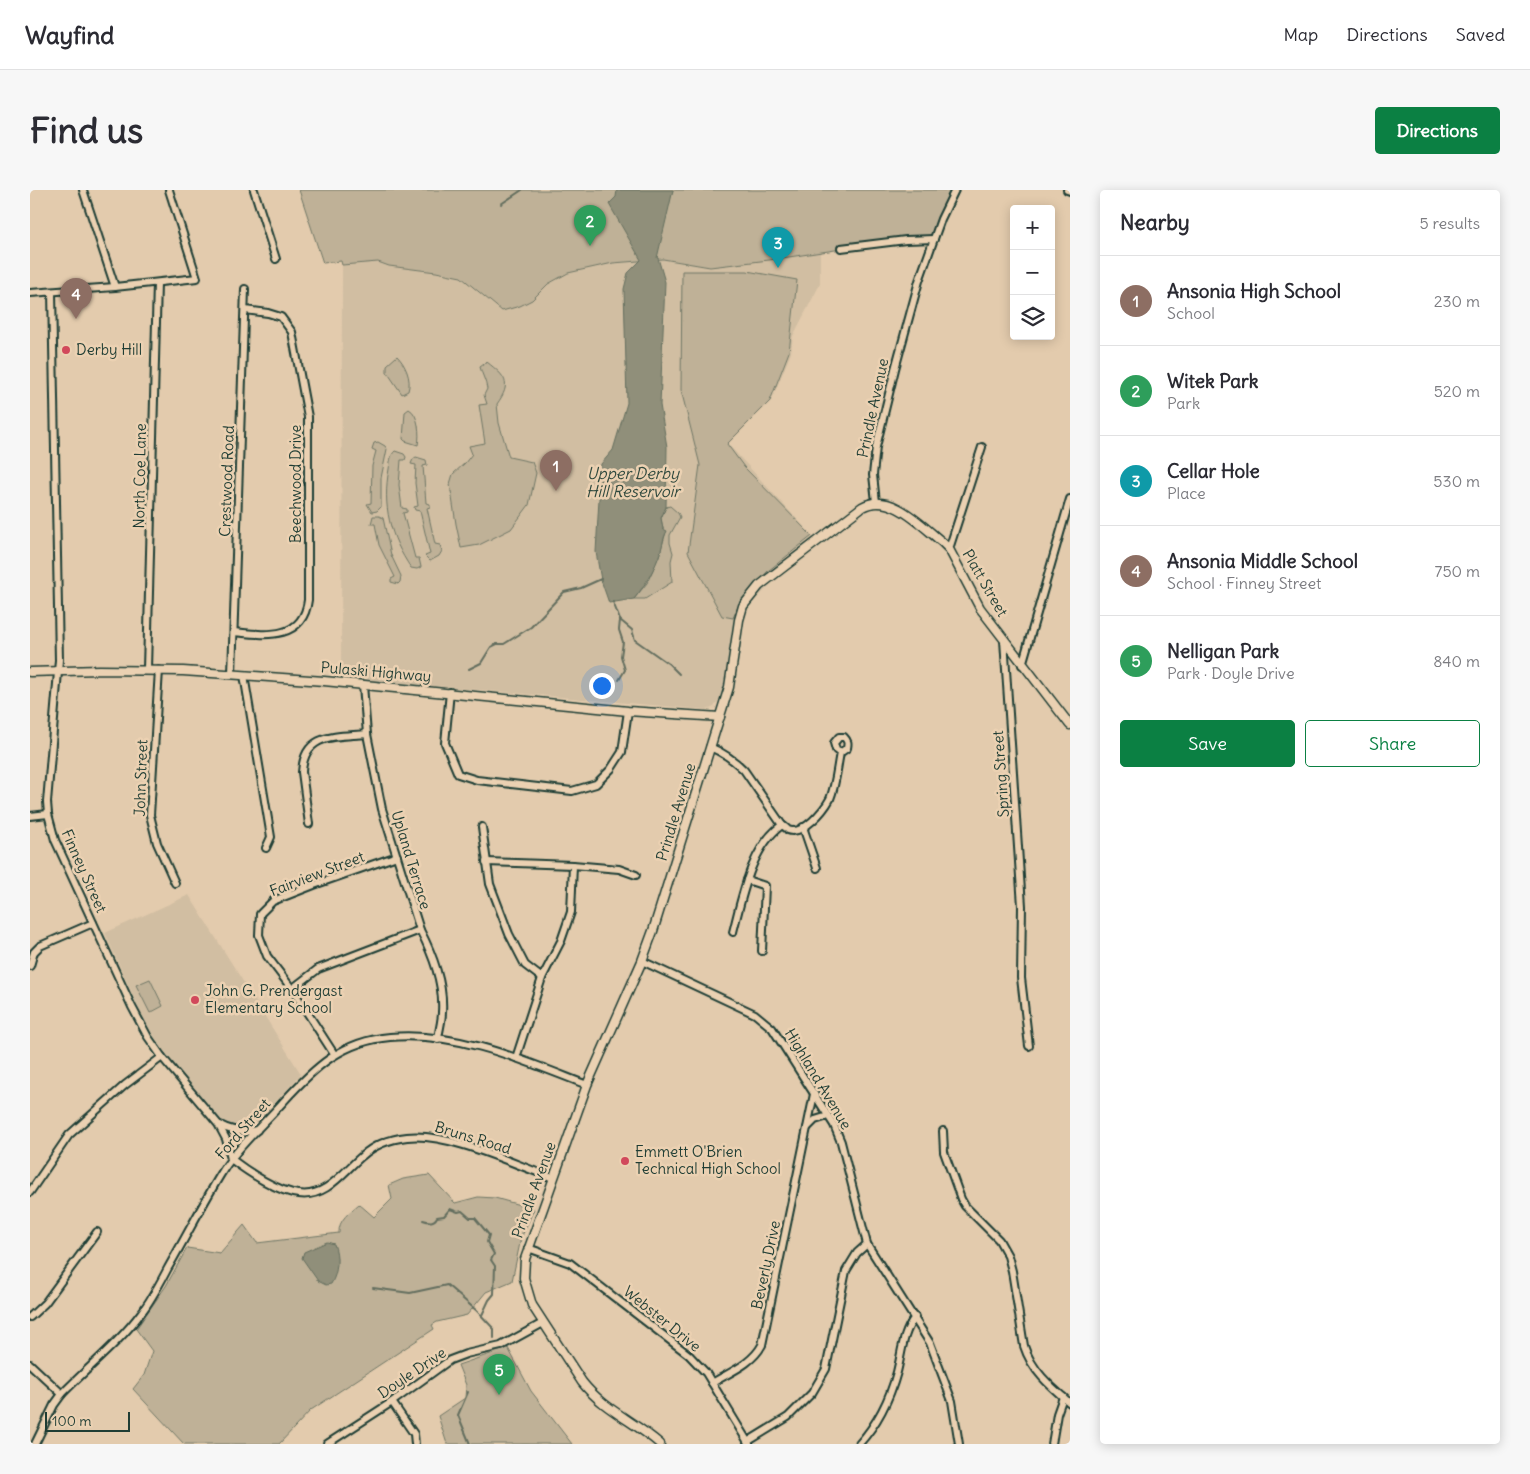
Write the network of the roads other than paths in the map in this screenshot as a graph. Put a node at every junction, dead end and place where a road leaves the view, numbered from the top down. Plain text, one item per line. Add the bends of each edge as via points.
1 (83, 190) edge
2 (169, 190) edge
3 (254, 190) edge
4 (955, 190) edge
5 (934, 239) junction
6 (841, 248) dead end
7 (276, 259) dead end
8 (157, 283) junction
9 (115, 287) junction
10 (245, 289) dead end
11 (52, 292) junction
12 (30, 293) edge
13 (245, 310) junction
14 (982, 447) dead end
15 (1070, 499) edge
16 (876, 502) junction
17 (949, 550) junction
18 (234, 632) junction
19 (1004, 640) junction
20 (1022, 665) junction
21 (147, 669) junction
22 (159, 670) junction
23 (59, 671) junction
24 (30, 672) edge
25 (232, 674) junction
26 (244, 675) junction
27 (363, 685) junction
28 (450, 692) junction
29 (628, 711) junction
30 (720, 717) junction
31 (1070, 725) edge
32 (367, 734) junction
33 (710, 748) junction
34 (840, 752) dead end
35 (48, 814) junction
36 (30, 816) edge
37 (309, 824) dead end
38 (782, 825) junction
39 (482, 827) dead end
40 (804, 827) junction
41 (266, 848) dead end
42 (397, 856) junction
43 (486, 862) junction
44 (572, 865) junction
45 (817, 868) dead end
46 (636, 875) dead end
47 (747, 880) junction
48 (175, 883) dead end
49 (92, 923) junction
50 (420, 930) junction
51 (733, 932) dead end
52 (762, 951) dead end
53 (642, 961) junction
54 (30, 966) edge
55 (542, 978) junction
56 (292, 989) junction
57 (438, 1039) junction
58 (1029, 1046) dead end
59 (334, 1054) junction
60 (162, 1057) junction
61 (516, 1058) junction
62 (587, 1084) junction
63 (814, 1094) junction
64 (828, 1116) junction
65 (218, 1124) junction
66 (807, 1128) junction
67 (257, 1130) junction
68 (943, 1131) dead end
69 (231, 1159) junction
70 (553, 1178) junction
71 (30, 1192) edge
72 (97, 1232) dead end
73 (867, 1244) junction
74 (528, 1248) junction
75 (30, 1317) edge
76 (915, 1318) junction
77 (543, 1323) junction
78 (30, 1364) edge
79 (712, 1383) junction
80 (62, 1394) junction
81 (1063, 1397) junction
82 (392, 1402) junction
83 (1070, 1403) edge
84 (748, 1443) edge
85 (957, 1443) edge
86 (35, 1444) edge
87 (327, 1444) edge
88 (415, 1444) edge
89 (660, 1444) edge
90 (859, 1444) edge
91 (1052, 1444) edge

1 - 9 street
2 - 8 street via 197,278
3 - 7 street
4 - 5 street, Prindle Avenue
5 - 6 street
5 - 16 street, Prindle Avenue via 919,281 876,447 873,475
8 - 9 street
8 - 21 street, North Coe Lane
9 - 11 street
10 - 13 street, Crestwood Road
11 - 12 street
11 - 23 street, Finney Street
13 - 18 street, Crestwood Road
13 - 18 street, Beechwood Drive via 281,317 292,332 308,417 308,600 303,619 285,632 272,635
14 - 17 street
15 - 20 street
16 - 17 main road, Platt Street via 898,508
16 - 30 main road, Prindle Avenue via 850,515 760,586 746,601 739,620
17 - 19 main road, Platt Street via 975,599
18 - 25 street, Crestwood Road
19 - 20 main road, Platt Street
19 - 58 street, Spring Street via 1022,906 1021,978
20 - 31 main road, Platt Street
21 - 22 main road, Pulaski Highway
21 - 23 main road, Pulaski Highway
22 - 25 main road, Pulaski Highway
22 - 48 street, John Street via 150,815 157,843
23 - 24 main road, Pulaski Highway
23 - 35 street, Finney Street
25 - 26 main road, Pulaski Highway
26 - 27 main road, Pulaski Highway
26 - 41 street via 271,837
27 - 28 main road, Pulaski Highway
27 - 32 street, Upland Terrace
28 - 29 main road, Pulaski Highway
28 - 29 street via 445,744 458,774 477,780 572,791 596,784 615,763 622,752
29 - 30 main road, Pulaski Highway
30 - 33 main road, Prindle Avenue
32 - 37 street via 327,737 309,748 302,772
32 - 42 street, Upland Terrace via 382,809
33 - 38 street via 730,757 744,770
33 - 53 main road, Prindle Avenue
34 - 40 street via 829,800
35 - 36 street
35 - 49 street, Finney Street via 55,840
38 - 40 street via 788,830
38 - 47 street via 758,853
39 - 43 street
40 - 45 street
42 - 50 street, Upland Terrace
42 - 56 street, Fairview Street via 273,901 260,914 259,936 267,956
43 - 44 street
43 - 55 street via 490,884 509,934 525,964
44 - 46 street via 619,869
44 - 55 street via 570,912 561,941
47 - 51 street
47 - 52 street via 766,886
49 - 54 street via 40,946 34,952
49 - 60 street, Finney Street via 132,1007
50 - 56 street via 318,969
50 - 57 street, Upland Terrace via 436,967 442,1011
53 - 62 main road, Prindle Avenue
53 - 63 street, Highland Avenue via 761,1018 772,1028
55 - 61 street
56 - 59 street, Fairview Street
57 - 59 street, Ford Street via 390,1037 361,1042
57 - 61 street, Ford Street via 480,1046
59 - 67 street, Ford Street via 302,1082
60 - 65 street, Finney Street
60 - 71 street via 69,1135
61 - 62 street, Ford Street
62 - 70 main road, Prindle Avenue
63 - 64 street, Highland Avenue
63 - 66 street, Beverly Drive
64 - 66 street via 815,1120
64 - 73 street, Highland Avenue via 841,1142
65 - 67 street via 234,1130
65 - 69 street, Finney Street
66 - 79 street, Beverly Drive via 762,1345 747,1362
67 - 69 street, Ford Street
68 - 81 street via 944,1152 961,1199 999,1240 1008,1256 1028,1357 1037,1373
69 - 70 street, Bruns Road via 268,1182 305,1195 328,1187 378,1145 422,1136 458,1144
69 - 80 street, Ford Street via 140,1314
70 - 74 main road, Prindle Avenue
72 - 75 street
73 - 76 street, Highland Avenue
73 - 84 street via 846,1271 822,1377 812,1393 788,1417
74 - 77 main road, Prindle Avenue via 524,1270 526,1288
74 - 79 street, Webster Drive via 560,1258 581,1271 689,1355
76 - 85 street, Highland Avenue via 930,1343 952,1401
76 - 90 street via 905,1334 888,1397
77 - 82 street, Doyle Drive via 502,1346 450,1360
77 - 89 main road, Prindle Avenue via 590,1393
78 - 80 street
79 - 84 street, Webster Drive
80 - 86 street, Ford Street
81 - 83 street
81 - 91 street
82 - 87 street, Doyle Drive
82 - 88 street via 414,1434

